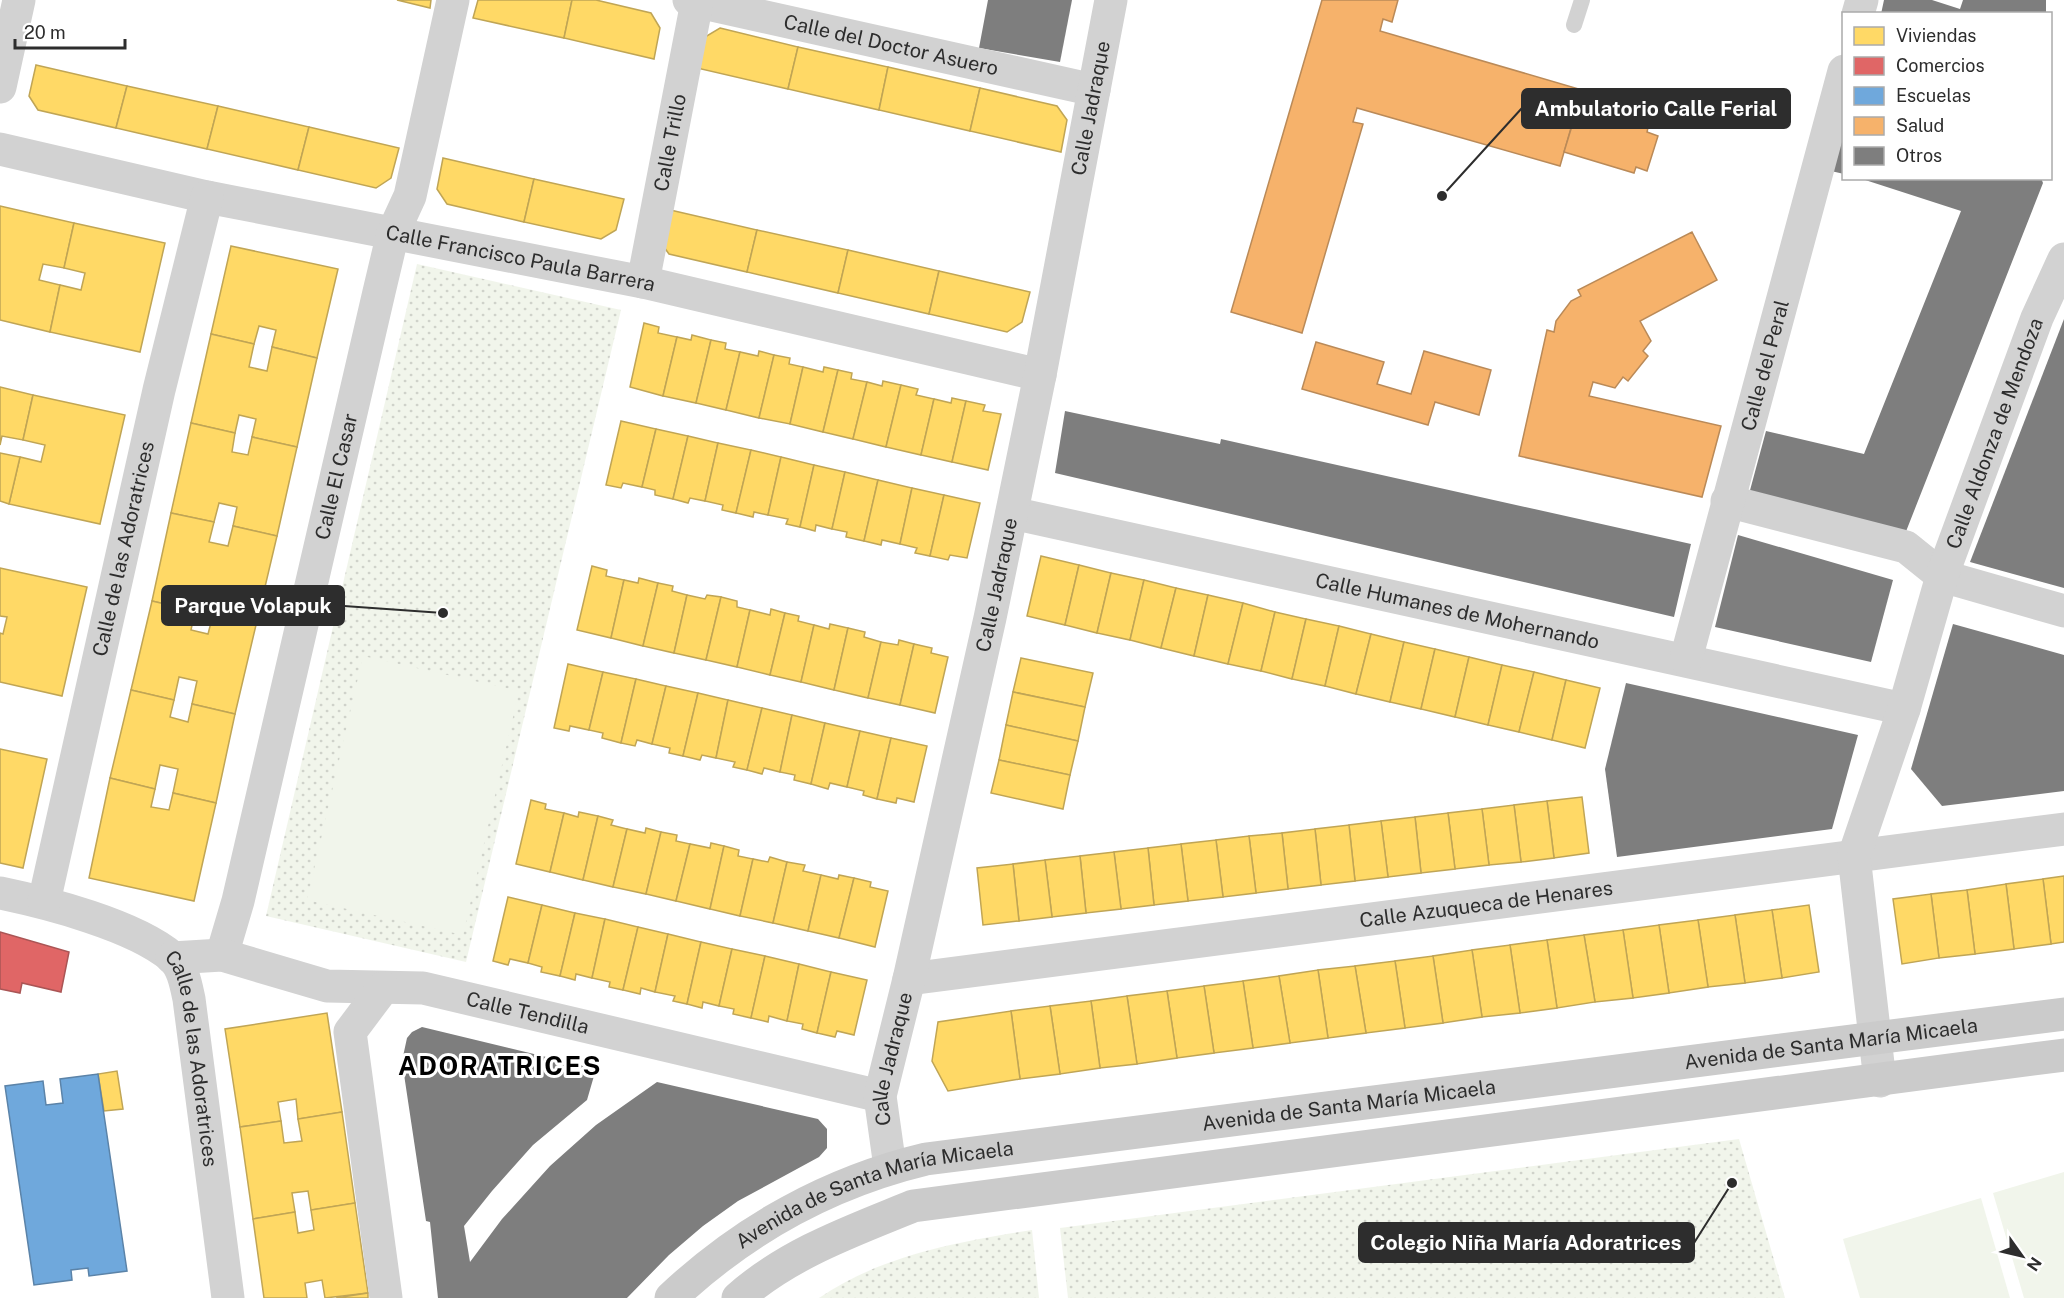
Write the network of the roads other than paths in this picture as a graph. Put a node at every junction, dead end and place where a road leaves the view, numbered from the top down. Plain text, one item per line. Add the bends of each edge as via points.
1 (19, 0) edge
2 (453, 0) edge
3 (1111, 0) edge
4 (1582, 0) edge
5 (693, 1) edge
6 (1574, 25) dead end
7 (1842, 78) edge
8 (0, 87) edge
9 (1094, 90) junction
10 (0, 149) edge
11 (207, 197) junction
12 (393, 233) junction
13 (2064, 262) edge
14 (643, 282) junction
15 (1040, 375) junction
16 (1728, 501) junction
17 (1012, 513) junction
18 (1942, 576) junction
19 (2064, 611) edge
20 (1686, 659) junction
21 (1904, 709) junction
22 (2064, 830) edge
23 (1854, 856) junction
24 (0, 893) edge
25 (44, 902) junction
26 (222, 955) junction
27 (172, 958) junction
28 (909, 979) junction
29 (383, 988) junction
30 (2064, 1014) edge
31 (1876, 1037) junction
32 (2064, 1055) edge
33 (1880, 1081) junction
34 (880, 1096) junction
35 (890, 1167) junction
36 (228, 1298) edge
37 (386, 1298) edge
38 (671, 1298) edge
39 (738, 1298) edge

1 - 8 street
2 - 12 street, Calle El Casar via 410,196
3 - 9 street, Calle Jadraque
4 - 6 lane
5 - 9 street, Calle del Doctor Asuero
5 - 14 street, Calle Trillo
7 - 16 street, Calle del Peral
9 - 15 street, Calle Jadraque
10 - 11 street, Calle Francisco Paula Barrera
11 - 12 street, Calle Francisco Paula Barrera
11 - 25 street, Calle de las Adoratrices via 159,390
12 - 14 street, Calle Francisco Paula Barrera
12 - 26 street, Calle El Casar via 238,902
13 - 18 street, Calle Aldonza de Mendoza via 2037,318
14 - 15 street, Calle Francisco Paula Barrera
15 - 17 street, Calle Jadraque
16 - 18 street via 1906,548
16 - 20 street, Calle del Peral
17 - 20 street, Calle Humanes de Mohernando
17 - 28 street, Calle Jadraque
18 - 19 street
18 - 21 street, Calle Aldonza de Mendoza
20 - 21 street, Calle Humanes de Mohernando
21 - 23 street, Calle Aldonza de Mendoza
22 - 23 street, Calle Azuqueca de Henares
23 - 28 street, Calle Azuqueca de Henares
23 - 31 street
24 - 25 street, Calle de las Adoratrices
25 - 27 street, Calle de las Adoratrices via 127,932
26 - 27 street, Calle Tendilla
26 - 29 street, Calle Tendilla via 327,986
27 - 36 street, Calle de las Adoratrices via 185,980 189,999
28 - 34 street, Calle Jadraque
29 - 34 street, Calle Tendilla via 423,988
29 - 37 street via 350,1032
30 - 31 street, Avenida de Santa María Micaela
31 - 33 street
31 - 35 street, Avenida de Santa María Micaela via 952,1153
32 - 33 street, Avenida de Santa María Micaela
33 - 39 street, Avenida de Santa María Micaela via 913,1206 826,1241 758,1280
34 - 35 street, Calle Jadraque
35 - 38 street, Avenida de Santa María Micaela via 806,1201 728,1249

